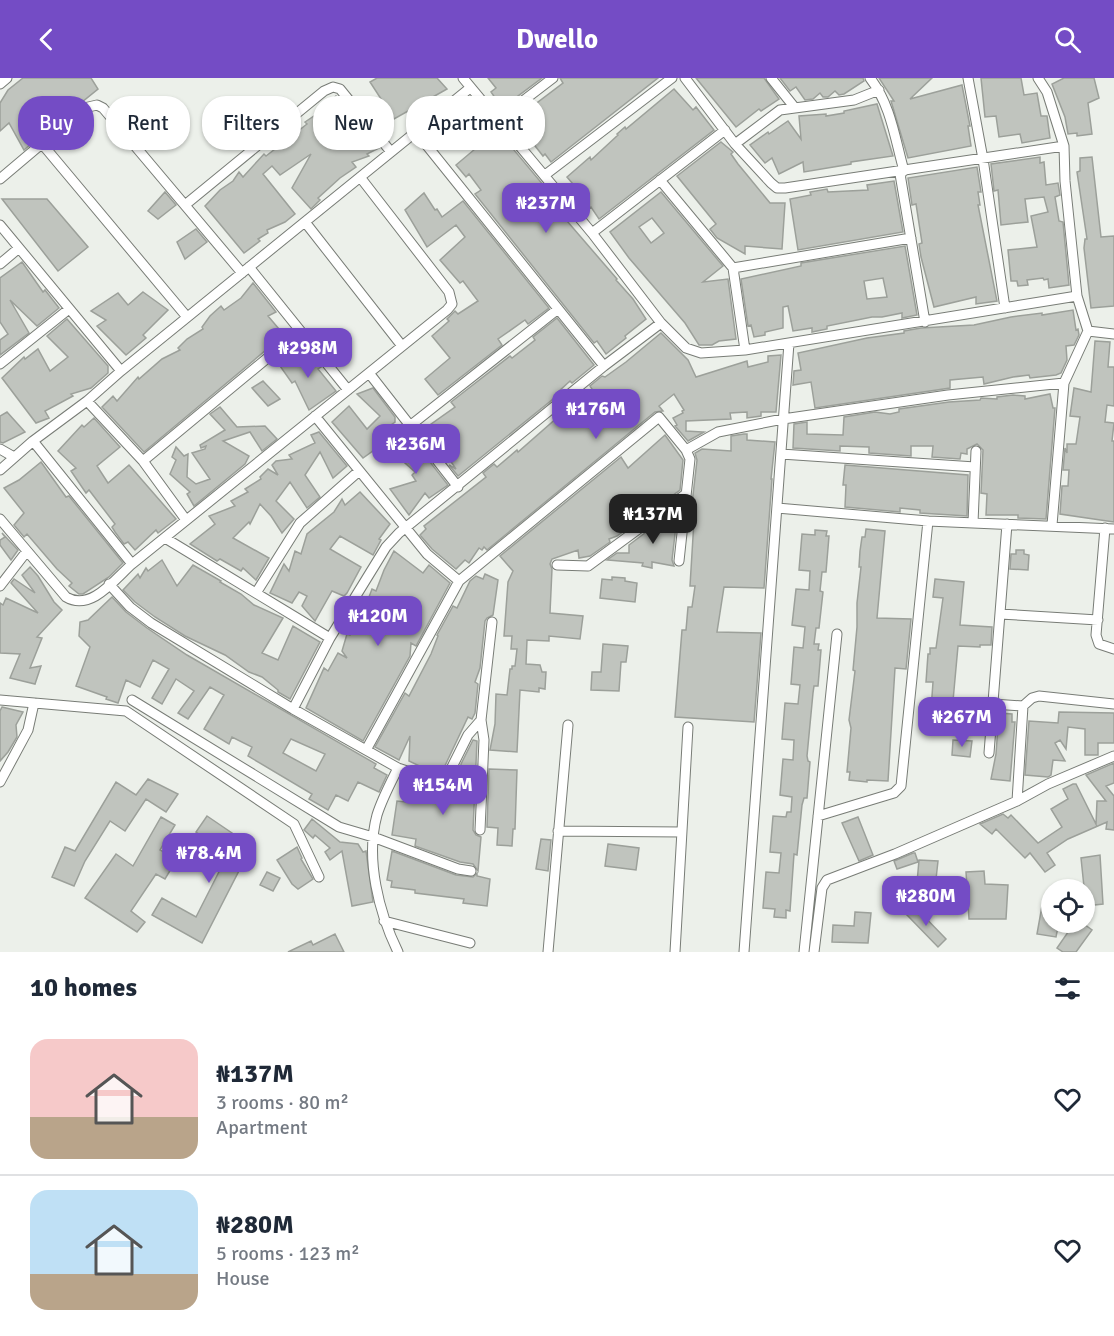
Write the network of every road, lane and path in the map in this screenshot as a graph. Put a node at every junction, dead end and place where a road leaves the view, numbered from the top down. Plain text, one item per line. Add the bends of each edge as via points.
1 (7, 78) edge
2 (463, 78) edge
3 (553, 78) edge
4 (672, 78) edge
5 (686, 78) edge
6 (771, 78) edge
7 (870, 78) edge
8 (968, 78) edge
9 (1040, 79) edge
10 (0, 84) edge
11 (470, 88) junction
12 (879, 90) junction
13 (460, 96) edge
14 (477, 96) edge
15 (529, 96) edge
16 (94, 105) edge
17 (795, 108) junction
18 (725, 130) junction
19 (406, 140) edge
20 (735, 144) junction
21 (1064, 146) junction
22 (37, 150) edge
23 (47, 150) edge
24 (430, 150) edge
25 (524, 150) edge
26 (391, 152) junction
27 (983, 159) junction
28 (904, 171) junction
29 (546, 175) junction
30 (360, 177) junction
31 (0, 179) edge
32 (660, 180) junction
33 (184, 205) junction
34 (305, 222) junction
35 (0, 225) edge
36 (592, 233) junction
37 (911, 238) junction
38 (19, 248) junction
39 (0, 264) edge
40 (733, 268) junction
41 (246, 270) junction
42 (1077, 296) junction
43 (1005, 308) junction
44 (69, 309) junction
45 (558, 309) junction
46 (187, 317) junction
47 (925, 321) junction
48 (661, 323) junction
49 (300, 331) junction
50 (1088, 331) junction
51 (1114, 334) edge
52 (789, 344) junction
53 (402, 346) junction
54 (745, 350) junction
55 (0, 364) edge
56 (604, 366) junction
57 (121, 371) junction
58 (369, 373) junction
59 (1064, 383) junction
60 (348, 390) junction
61 (87, 401) junction
62 (315, 416) junction
63 (783, 419) junction
64 (411, 425) junction
65 (33, 441) junction
66 (0, 449) edge
67 (686, 450) junction
68 (976, 451) dead end
69 (781, 454) junction
70 (14, 457) junction
71 (143, 461) junction
72 (975, 467) junction
73 (0, 470) edge
74 (359, 471) junction
75 (458, 486) junction
76 (686, 494) junction
77 (777, 508) junction
78 (0, 519) edge
79 (186, 520) junction
80 (928, 521) junction
81 (973, 523) junction
82 (1007, 524) junction
83 (1052, 525) junction
84 (1110, 528) edge
85 (405, 529) junction
86 (165, 538) junction
87 (27, 551) junction
88 (679, 561) dead end
89 (132, 564) junction
90 (557, 565) dead end
91 (459, 581) junction
92 (110, 584) junction
93 (0, 586) edge
94 (256, 593) junction
95 (1000, 614) junction
96 (1098, 620) junction
97 (492, 622) dead end
98 (837, 634) dead end
99 (330, 638) junction
100 (1114, 649) edge
101 (0, 700) edge
102 (132, 700) dead end
103 (34, 703) junction
104 (993, 704) junction
105 (1114, 704) edge
106 (1023, 706) junction
107 (292, 709) junction
108 (481, 720) junction
109 (568, 724) dead end
110 (688, 727) dead end
111 (366, 750) junction
112 (988, 753) dead end
113 (1114, 756) edge
114 (399, 768) junction
115 (0, 782) edge
116 (1017, 801) junction
117 (818, 816) junction
118 (480, 830) dead end
119 (558, 831) junction
120 (682, 832) junction
121 (373, 837) junction
122 (471, 871) dead end
123 (319, 878) dead end
124 (384, 921) junction
125 (470, 943) dead end
126 (398, 952) edge
127 (548, 952) edge
128 (675, 952) edge
129 (744, 952) edge
130 (804, 952) edge
131 (814, 952) edge

1 - 10 street
2 - 11 street
3 - 15 street
4 - 29 street
5 - 18 street
6 - 17 street
7 - 12 street
8 - 27 street
9 - 21 street
11 - 13 street
11 - 14 street
12 - 17 street via 854,100
12 - 28 street
16 - 33 street via 103,108
17 - 20 street via 780,110
18 - 20 street
18 - 32 street
19 - 26 street
20 - 28 street via 777,188
21 - 27 street
21 - 42 street
22 - 31 street
23 - 46 street
24 - 45 street
25 - 29 street
26 - 30 street
26 - 33 street via 340,89 333,87
27 - 28 street
27 - 43 street
28 - 37 street via 900,174
29 - 36 street
30 - 34 street
30 - 53 street via 452,300 447,310
32 - 36 street
32 - 40 street
33 - 41 street
34 - 41 street
34 - 53 street
35 - 38 street
36 - 48 street
37 - 40 street
37 - 47 street
38 - 39 street
38 - 44 street
40 - 54 street
41 - 46 street
41 - 49 street
42 - 43 street
42 - 50 street
43 - 47 street
44 - 55 street
44 - 57 street
45 - 56 street
45 - 64 street
46 - 57 street
47 - 52 street
48 - 54 street via 694,352
48 - 56 street
49 - 60 street
49 - 71 street
50 - 51 street
50 - 59 street
52 - 54 street
52 - 63 street
53 - 58 street
56 - 75 street
57 - 61 street
58 - 60 street
58 - 64 street
59 - 63 street
59 - 83 street
60 - 62 street
61 - 65 street
61 - 71 street
62 - 74 street
62 - 79 street
63 - 67 street via 718,432
63 - 69 street
64 - 75 street
65 - 70 street
65 - 89 street
66 - 70 street
67 - 76 street via 690,459
67 - 91 street via 659,417
68 - 72 street
69 - 72 street
69 - 77 street
70 - 73 street
71 - 79 street
72 - 81 street
74 - 85 street
74 - 94 street via 300,523
75 - 85 street
76 - 88 street
76 - 90 street via 588,566
77 - 80 street
77 - 129 street
78 - 87 street
79 - 86 street
80 - 81 street
80 - 117 street via 901,786 894,793
81 - 82 street
82 - 83 street
82 - 95 street
83 - 84 street
84 - 96 street
85 - 91 street
85 - 99 street via 386,547
86 - 89 street
86 - 94 street
87 - 92 street via 72,601 92,599
87 - 93 street
89 - 92 street
91 - 111 street
92 - 107 street via 130,607 151,622
94 - 99 street
95 - 96 street
95 - 104 street
96 - 100 street via 1099,644
97 - 108 street
98 - 117 street
99 - 107 street
101 - 103 street
102 - 121 street via 339,827
103 - 115 street via 28,730
103 - 123 street via 126,711 294,824
104 - 106 street
104 - 112 street
105 - 106 street via 1039,696
106 - 116 street
107 - 111 street
108 - 114 street via 468,735 447,777 428,778
108 - 118 street via 484,740
109 - 119 street
110 - 120 street
111 - 114 street
113 - 116 street
114 - 121 street via 377,816
116 - 131 street via 827,880 822,888
117 - 130 street
119 - 120 street
119 - 127 street
120 - 128 street
121 - 122 street
121 - 124 street via 377,895
124 - 125 street
124 - 126 street

